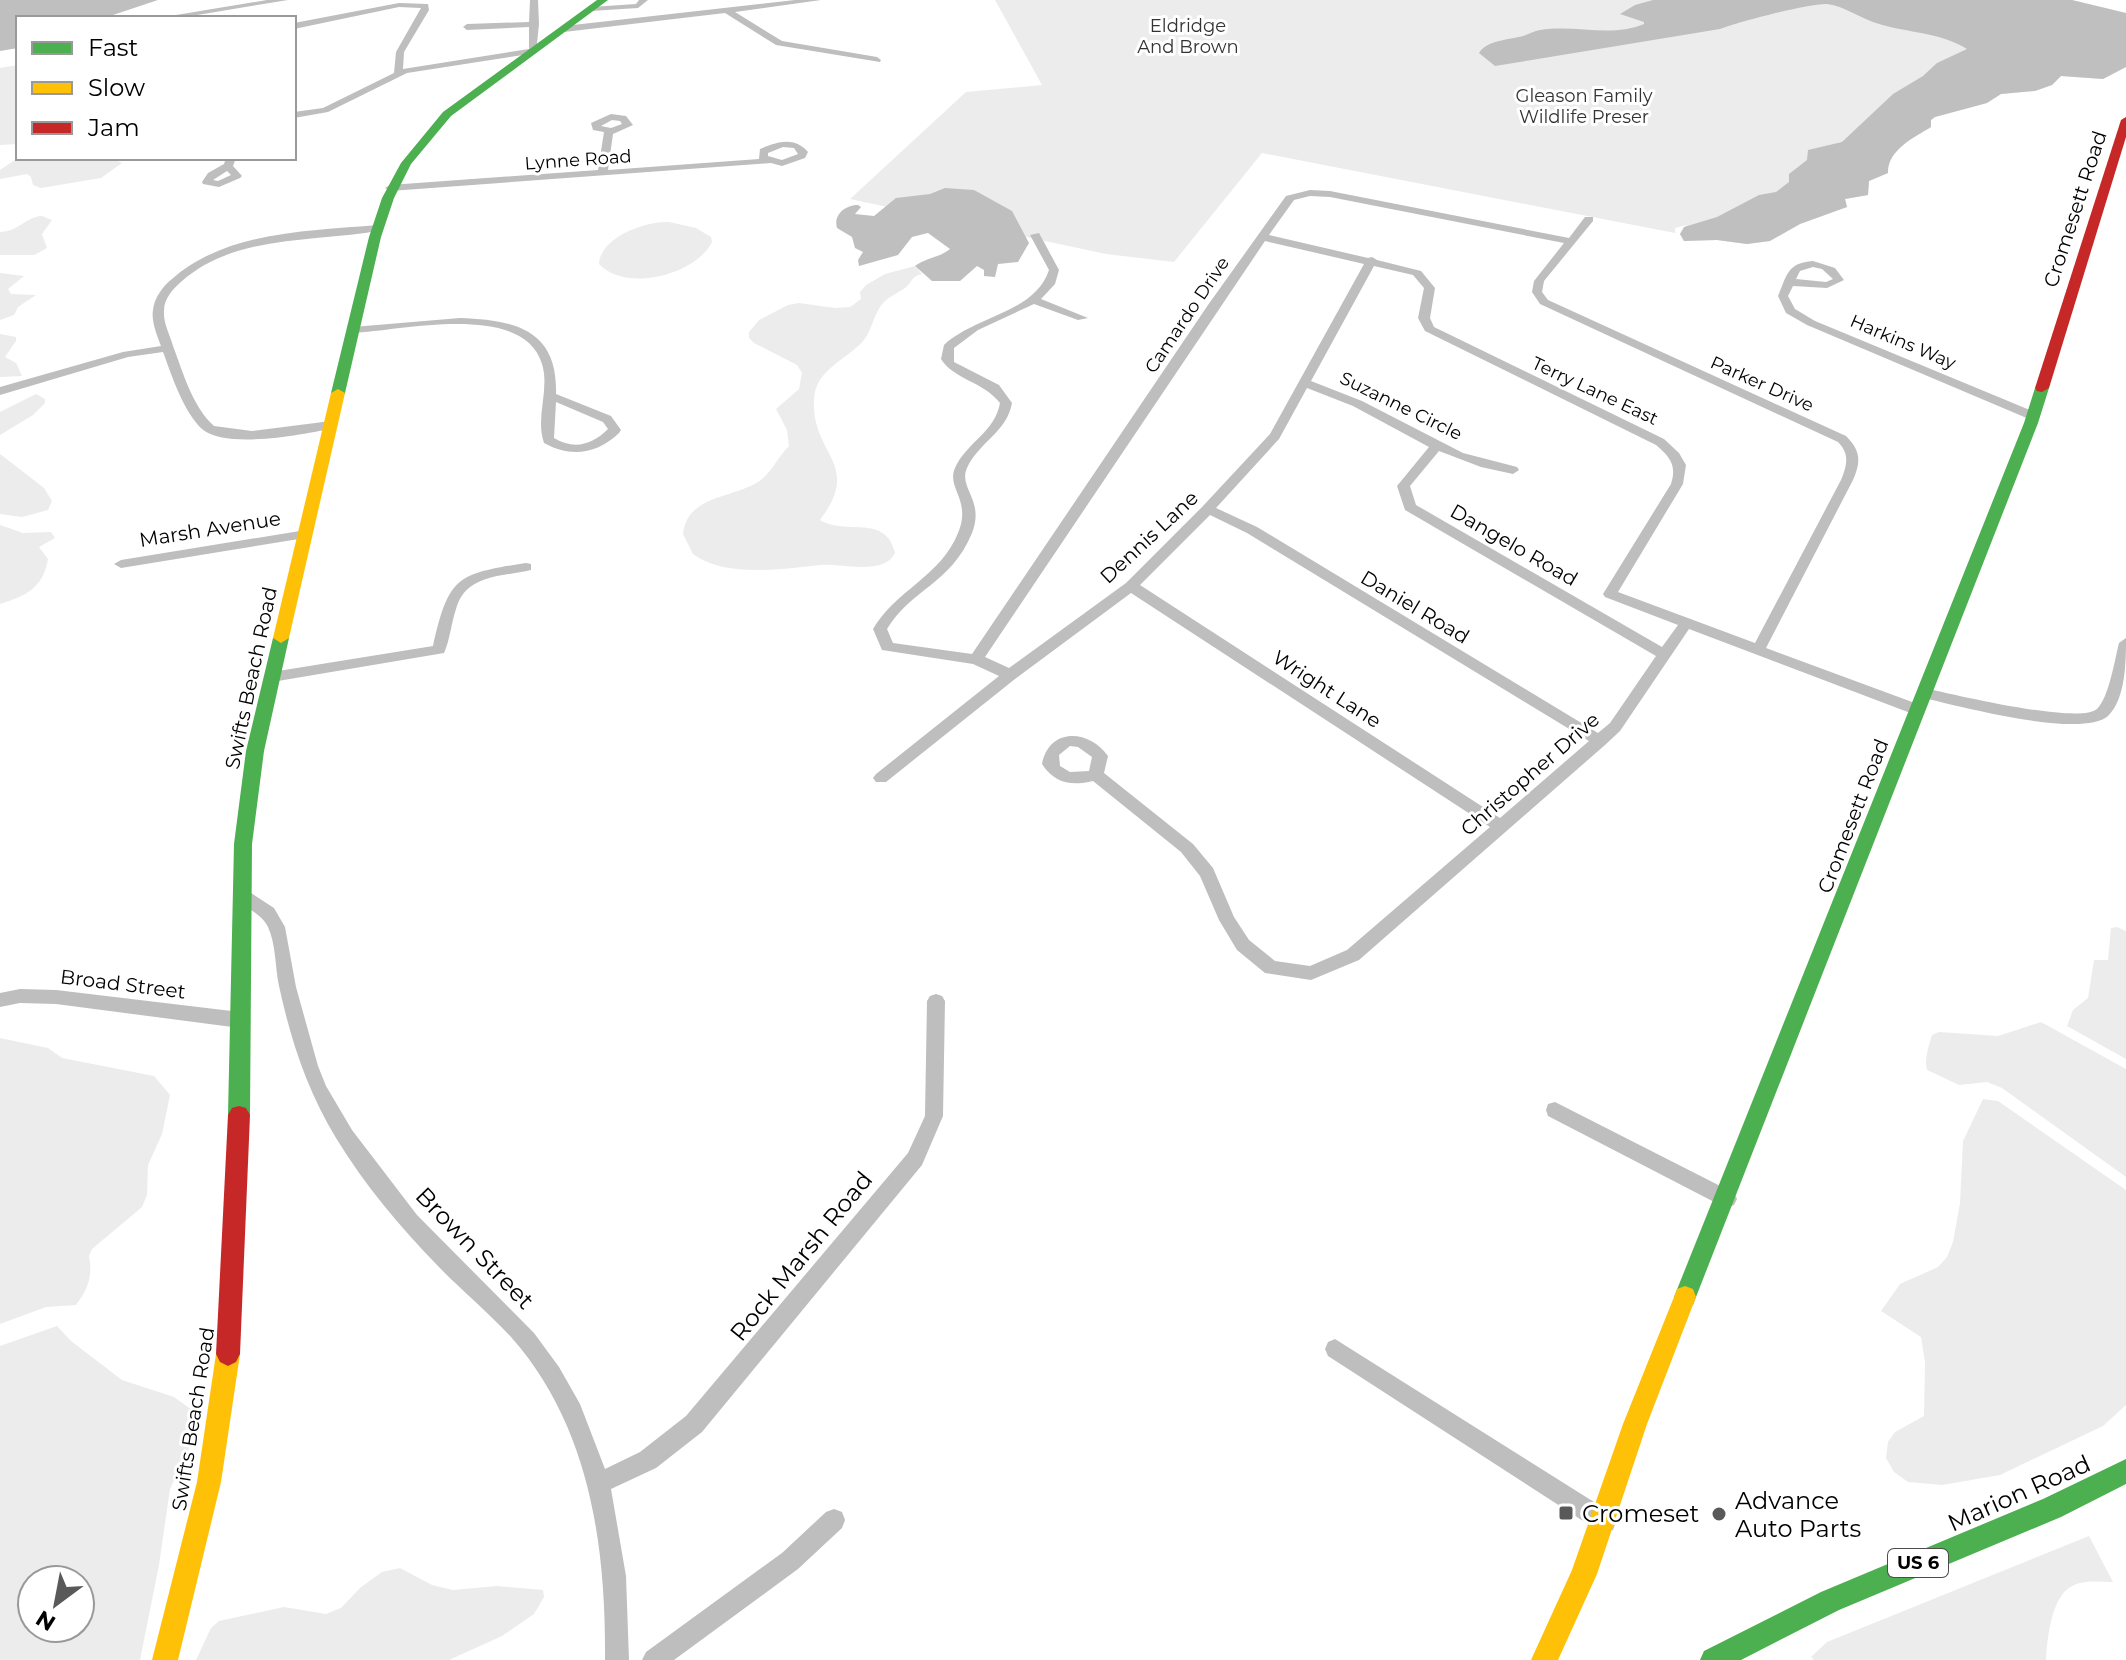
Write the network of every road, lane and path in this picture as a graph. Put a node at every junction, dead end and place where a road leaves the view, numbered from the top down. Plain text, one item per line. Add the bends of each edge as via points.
1 (284, 0) edge
2 (534, 0) edge
3 (644, 0) edge
4 (817, 0) edge
5 (597, 4) edge
6 (728, 11) junction
7 (231, 13) edge
8 (190, 16) edge
9 (535, 24) junction
10 (296, 26) edge
11 (467, 27) dead end
12 (564, 29) junction
13 (533, 51) junction
14 (486, 59) junction
15 (877, 60) dead end
16 (512, 67) junction
17 (398, 74) junction
18 (296, 115) edge
19 (2126, 120) edge
20 (609, 131) dead end
21 (768, 161) dead end
22 (602, 174) junction
23 (390, 188) junction
24 (1589, 219) dead end
25 (378, 228) junction
26 (1035, 235) dead end
27 (1263, 237) junction
28 (1570, 241) junction
29 (1372, 260) junction
30 (1789, 282) dead end
31 (1034, 300) junction
32 (1082, 318) dead end
33 (353, 330) junction
34 (169, 348) junction
35 (1305, 383) junction
36 (0, 391) edge
37 (548, 395) junction
38 (2033, 416) junction
39 (331, 425) junction
40 (1437, 445) junction
41 (1513, 470) dead end
42 (1208, 509) junction
43 (306, 534) junction
44 (121, 564) dead end
45 (526, 567) dead end
46 (1131, 586) junction
47 (1610, 594) junction
48 (1595, 615) junction
49 (1686, 623) junction
50 (2126, 643) edge
51 (1758, 650) junction
52 (1664, 654) junction
53 (976, 659) junction
54 (1010, 675) junction
55 (272, 677) junction
56 (1921, 701) junction
57 (1600, 741) junction
58 (1096, 775) dead end
59 (881, 778) dead end
60 (1501, 826) junction
61 (242, 894) junction
62 (0, 1000) edge
63 (936, 1001) dead end
64 (240, 1020) junction
65 (1555, 1110) dead end
66 (1727, 1199) junction
67 (1335, 1349) dead end
68 (2126, 1471) edge
69 (600, 1482) junction
70 (834, 1520) dead end
71 (1605, 1522) junction
72 (1566, 1620) junction
73 (165, 1660) edge
74 (617, 1660) edge
75 (654, 1660) edge
76 (1544, 1660) edge
77 (1564, 1660) edge
78 (1713, 1660) edge

1 - 7 street
2 - 9 street
3 - 5 street via 638,6
4 - 6 street
5 - 12 street, Swifts Beach Road
6 - 12 street
6 - 15 street via 779,43
7 - 8 street
9 - 11 street
9 - 13 street
10 - 17 street via 399,5 425,6 400,52
12 - 13 street, Swifts Beach Road
13 - 14 street
13 - 16 street, Swifts Beach Road
14 - 16 street
14 - 17 street
16 - 23 street, Swifts Beach Road via 426,134
17 - 18 street via 325,110
19 - 38 street, Cromesett Road
20 - 22 street
21 - 22 street, Lynne Road
22 - 23 street, Lynne Road
23 - 25 street, Swifts Beach Road
24 - 28 street, Parker Drive
25 - 33 street, Swifts Beach Road
25 - 34 street via 249,244 192,269 170,285 160,301 158,314
26 - 31 street via 1054,274
27 - 28 street, Camardo Drive via 1290,198 1318,193
27 - 29 street, Terry Lane East
27 - 53 street, Camardo Drive
28 - 51 street, Parker Drive via 1539,281 1537,292 1544,302 1842,439 1854,453 1847,480
29 - 35 street, Dennis Lane
29 - 47 street, Terry Lane East via 1423,276 1430,288 1424,318 1429,329 1660,442 1678,458 1677,484
30 - 38 street, Harkins Way via 1784,300 1799,317
31 - 32 street
31 - 53 street via 948,347 950,364 995,388 1006,410 961,467 960,489 970,508 955,553 933,579 886,616 880,629 887,647
33 - 37 street via 449,319 513,329 536,340 548,360
33 - 39 street, Swifts Beach Road
34 - 36 street via 127,354
34 - 39 street via 198,418 208,428 246,434
35 - 40 street, Suzanne Circle via 1338,393
35 - 42 street, Dennis Lane via 1275,436
37 - 37 street via 548,440 561,449 603,443 615,430 607,419
38 - 56 street, Cromesett Road
39 - 43 street, Swifts Beach Road
40 - 41 street, Suzanne Circle via 1480,464
40 - 48 street, Dangelo Road via 1403,486 1410,507
42 - 46 street, Dennis Lane
42 - 57 street, Daniel Road via 1252,530
43 - 44 street, Marsh Avenue
43 - 55 street, Swifts Beach Road
45 - 55 street via 462,583 451,596 439,650
46 - 54 street, Dennis Lane
46 - 60 street, Wright Lane
47 - 48 street
47 - 49 street
48 - 52 street, Dangelo Road
49 - 51 street
49 - 52 street, Christopher Drive
50 - 56 street via 2105,711 2095,719
51 - 56 street
52 - 57 street, Christopher Drive
53 - 54 street
54 - 59 street, Dennis Lane
55 - 61 street, Swifts Beach Road via 255,751
56 - 66 street, Cromesett Road
57 - 60 street, Christopher Drive
58 - 60 street, Christopher Drive via 1187,848 1207,873 1243,945 1271,968 1311,973 1353,955
61 - 64 street, Swifts Beach Road
61 - 69 street, Brown Street via 276,923 285,977 318,1088 350,1142 412,1224 529,1342 567,1401
62 - 64 street, Broad Street via 56,997
63 - 69 street, Rock Marsh Road via 934,1116 915,1159 694,1424 648,1460
64 - 73 street, Swifts Beach Road via 228,1358 209,1482
65 - 66 street
66 - 71 street, Cromesett Road via 1635,1424
67 - 71 street
68 - 78 street, Marion Road / US 6 via 2052,1508 1830,1601
69 - 74 street, Brown Street via 616,1598
70 - 75 street via 790,1561
71 - 72 street, Cromesett Road
72 - 76 street
72 - 77 street

